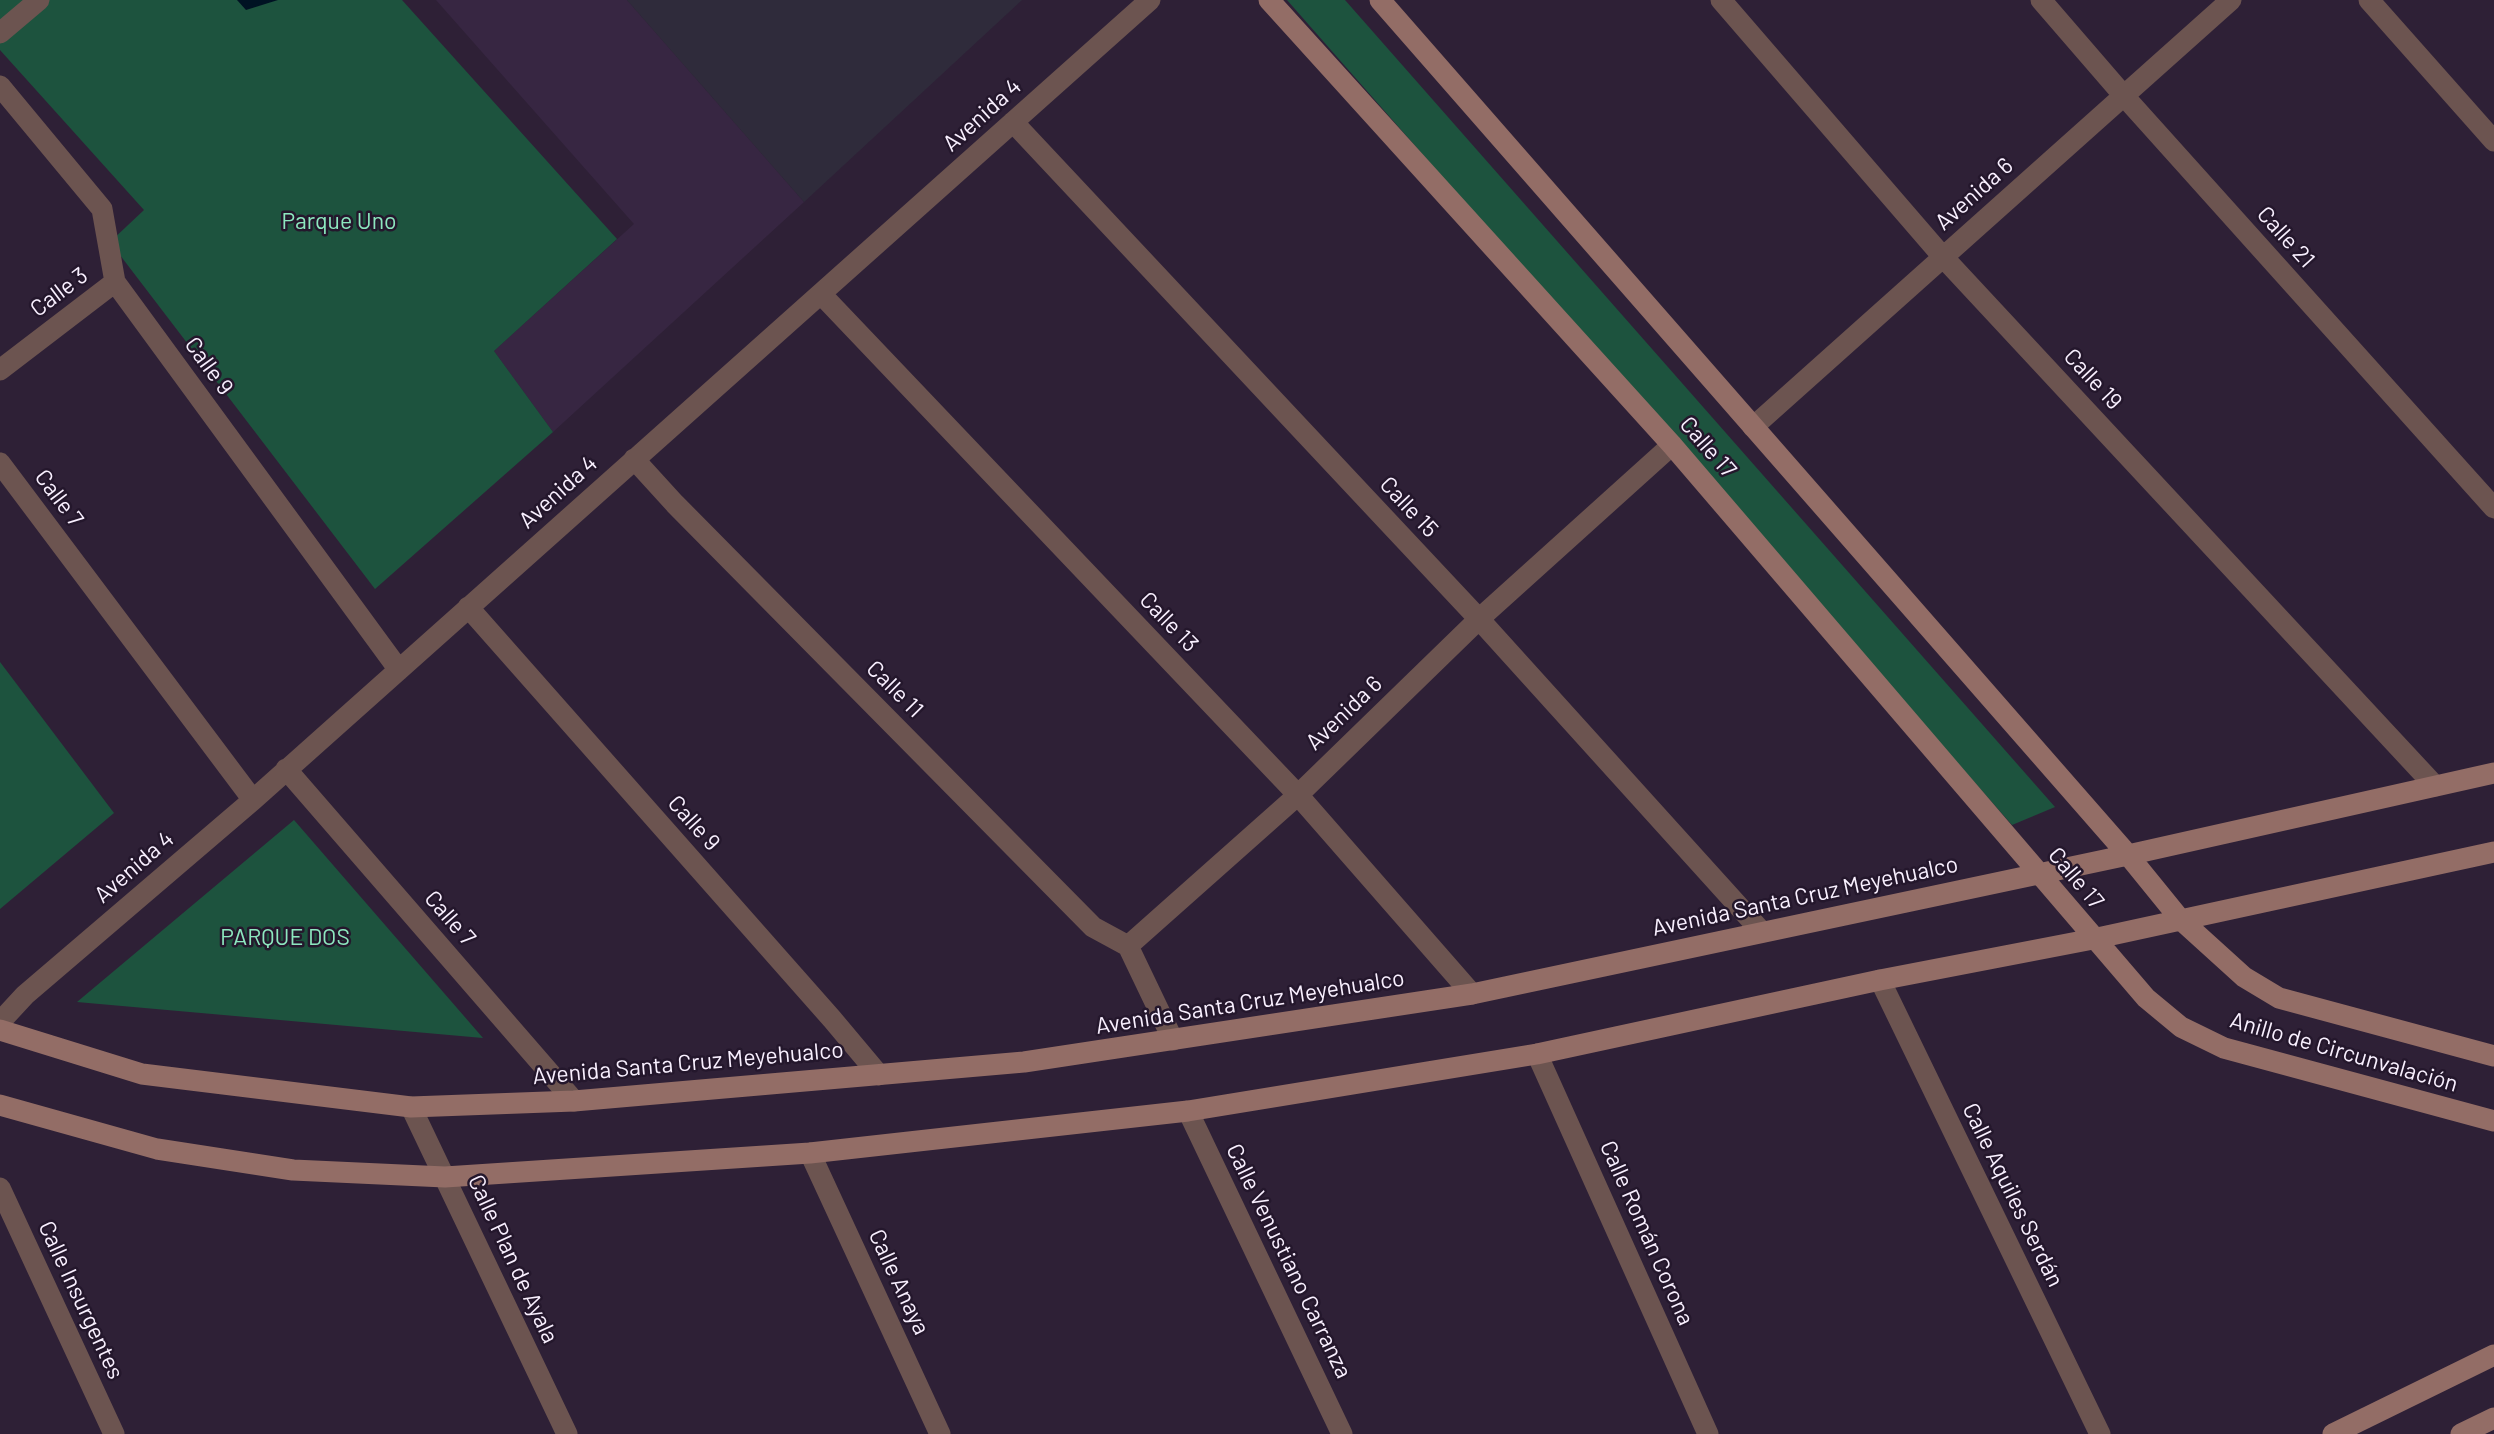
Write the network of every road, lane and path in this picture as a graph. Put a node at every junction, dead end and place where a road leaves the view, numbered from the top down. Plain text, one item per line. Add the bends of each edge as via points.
1 (39, 0) edge
2 (1150, 0) edge
3 (1269, 0) edge
4 (1380, 0) edge
5 (1721, 0) edge
6 (2041, 0) edge
7 (2231, 0) edge
8 (2370, 0) edge
9 (0, 33) edge
10 (0, 86) edge
11 (2124, 96) junction
12 (1013, 122) junction
13 (2494, 141) edge
14 (1943, 257) junction
15 (115, 282) junction
16 (821, 293) junction
17 (0, 370) edge
18 (1753, 427) junction
19 (1672, 445) junction
20 (634, 459) junction
21 (0, 463) edge
22 (2494, 508) edge
23 (468, 607) junction
24 (1479, 619) junction
25 (399, 670) junction
26 (286, 769) junction
27 (2494, 773) edge
28 (2435, 786) junction
29 (1298, 795) junction
30 (253, 800) junction
31 (2494, 852) edge
32 (2128, 855) junction
33 (2038, 873) junction
34 (2180, 919) junction
35 (1762, 932) junction
36 (2093, 939) junction
37 (1128, 946) junction
38 (1880, 980) junction
39 (1472, 994) junction
40 (0, 1022) edge
41 (0, 1030) edge
42 (1173, 1041) junction
43 (1537, 1054) junction
44 (2494, 1056) edge
45 (879, 1074) junction
46 (574, 1101) junction
47 (0, 1105) edge
48 (411, 1107) junction
49 (1188, 1111) junction
50 (2494, 1121) edge
51 (810, 1153) junction
52 (445, 1177) junction
53 (0, 1188) edge
54 (2494, 1355) edge
55 (2494, 1418) edge
56 (114, 1434) edge
57 (567, 1434) edge
58 (940, 1434) edge
59 (1342, 1434) edge
60 (1708, 1434) edge
61 (2100, 1434) edge
62 (2333, 1434) edge
63 (2461, 1434) edge

1 - 9 street
2 - 12 street, Avenida 4
3 - 19 street, Calle 17
4 - 18 street, Calle 17
5 - 14 street, Calle 19
6 - 11 street, Calle 21
7 - 11 street, Avenida 6
8 - 13 street
10 - 15 street, Calle 9 via 102,209
11 - 14 street, Avenida 6
11 - 22 street, Calle 21
12 - 16 street, Avenida 4
12 - 24 street, Calle 15
14 - 18 street, Avenida 6
14 - 28 street, Calle 19
15 - 17 street, Calle 3
15 - 25 street, Calle 9
16 - 20 street, Avenida 4
16 - 29 street, Calle 13
18 - 32 street, Calle 17
19 - 24 street, Avenida 6
19 - 33 street, Calle 17
20 - 23 street, Avenida 4
20 - 37 street, Calle 11 via 1093,927
21 - 30 street, Calle 7
23 - 25 street, Avenida 4
23 - 45 street, Calle 9
24 - 29 street, Avenida 6
24 - 35 street, Calle 15
25 - 26 street, Avenida 4
26 - 30 street, Avenida 4
26 - 46 street, Calle 7
27 - 28 street, Avenida Santa Cruz Meyehualco
28 - 32 street, Avenida Santa Cruz Meyehualco
29 - 37 street, Avenida 6
29 - 39 street, Calle 13
30 - 40 street, Avenida 4 via 24,995
31 - 34 street
32 - 33 street, Avenida Santa Cruz Meyehualco
32 - 34 street, Calle 17
33 - 35 street, Avenida Santa Cruz Meyehualco
33 - 36 street, Calle 17
34 - 36 street
34 - 44 street, Anillo de Circunvalación via 2244,977 2279,998
35 - 39 street, Avenida Santa Cruz Meyehualco
36 - 38 street
36 - 50 street, Anillo de Circunvalación via 2146,998 2181,1027 2224,1048
37 - 42 street
38 - 43 street
38 - 61 street, Calle Aquiles Serdán
39 - 42 street, Avenida Santa Cruz Meyehualco
41 - 48 street, Avenida Santa Cruz Meyehualco via 142,1073
42 - 45 street, Avenida Santa Cruz Meyehualco via 1024,1062
43 - 49 street
43 - 60 street, Calle Román Corona
45 - 46 street, Avenida Santa Cruz Meyehualco
46 - 48 street, Avenida Santa Cruz Meyehualco
47 - 52 street via 157,1149 293,1170
48 - 52 street, Calle Plan de Ayala
49 - 51 street
49 - 59 street, Calle Venustiano Carranza
51 - 52 street
51 - 58 street, Calle Anaya
52 - 57 street, Calle Plan de Ayala
53 - 56 street, Calle Insurgentes
54 - 62 street
55 - 63 street

